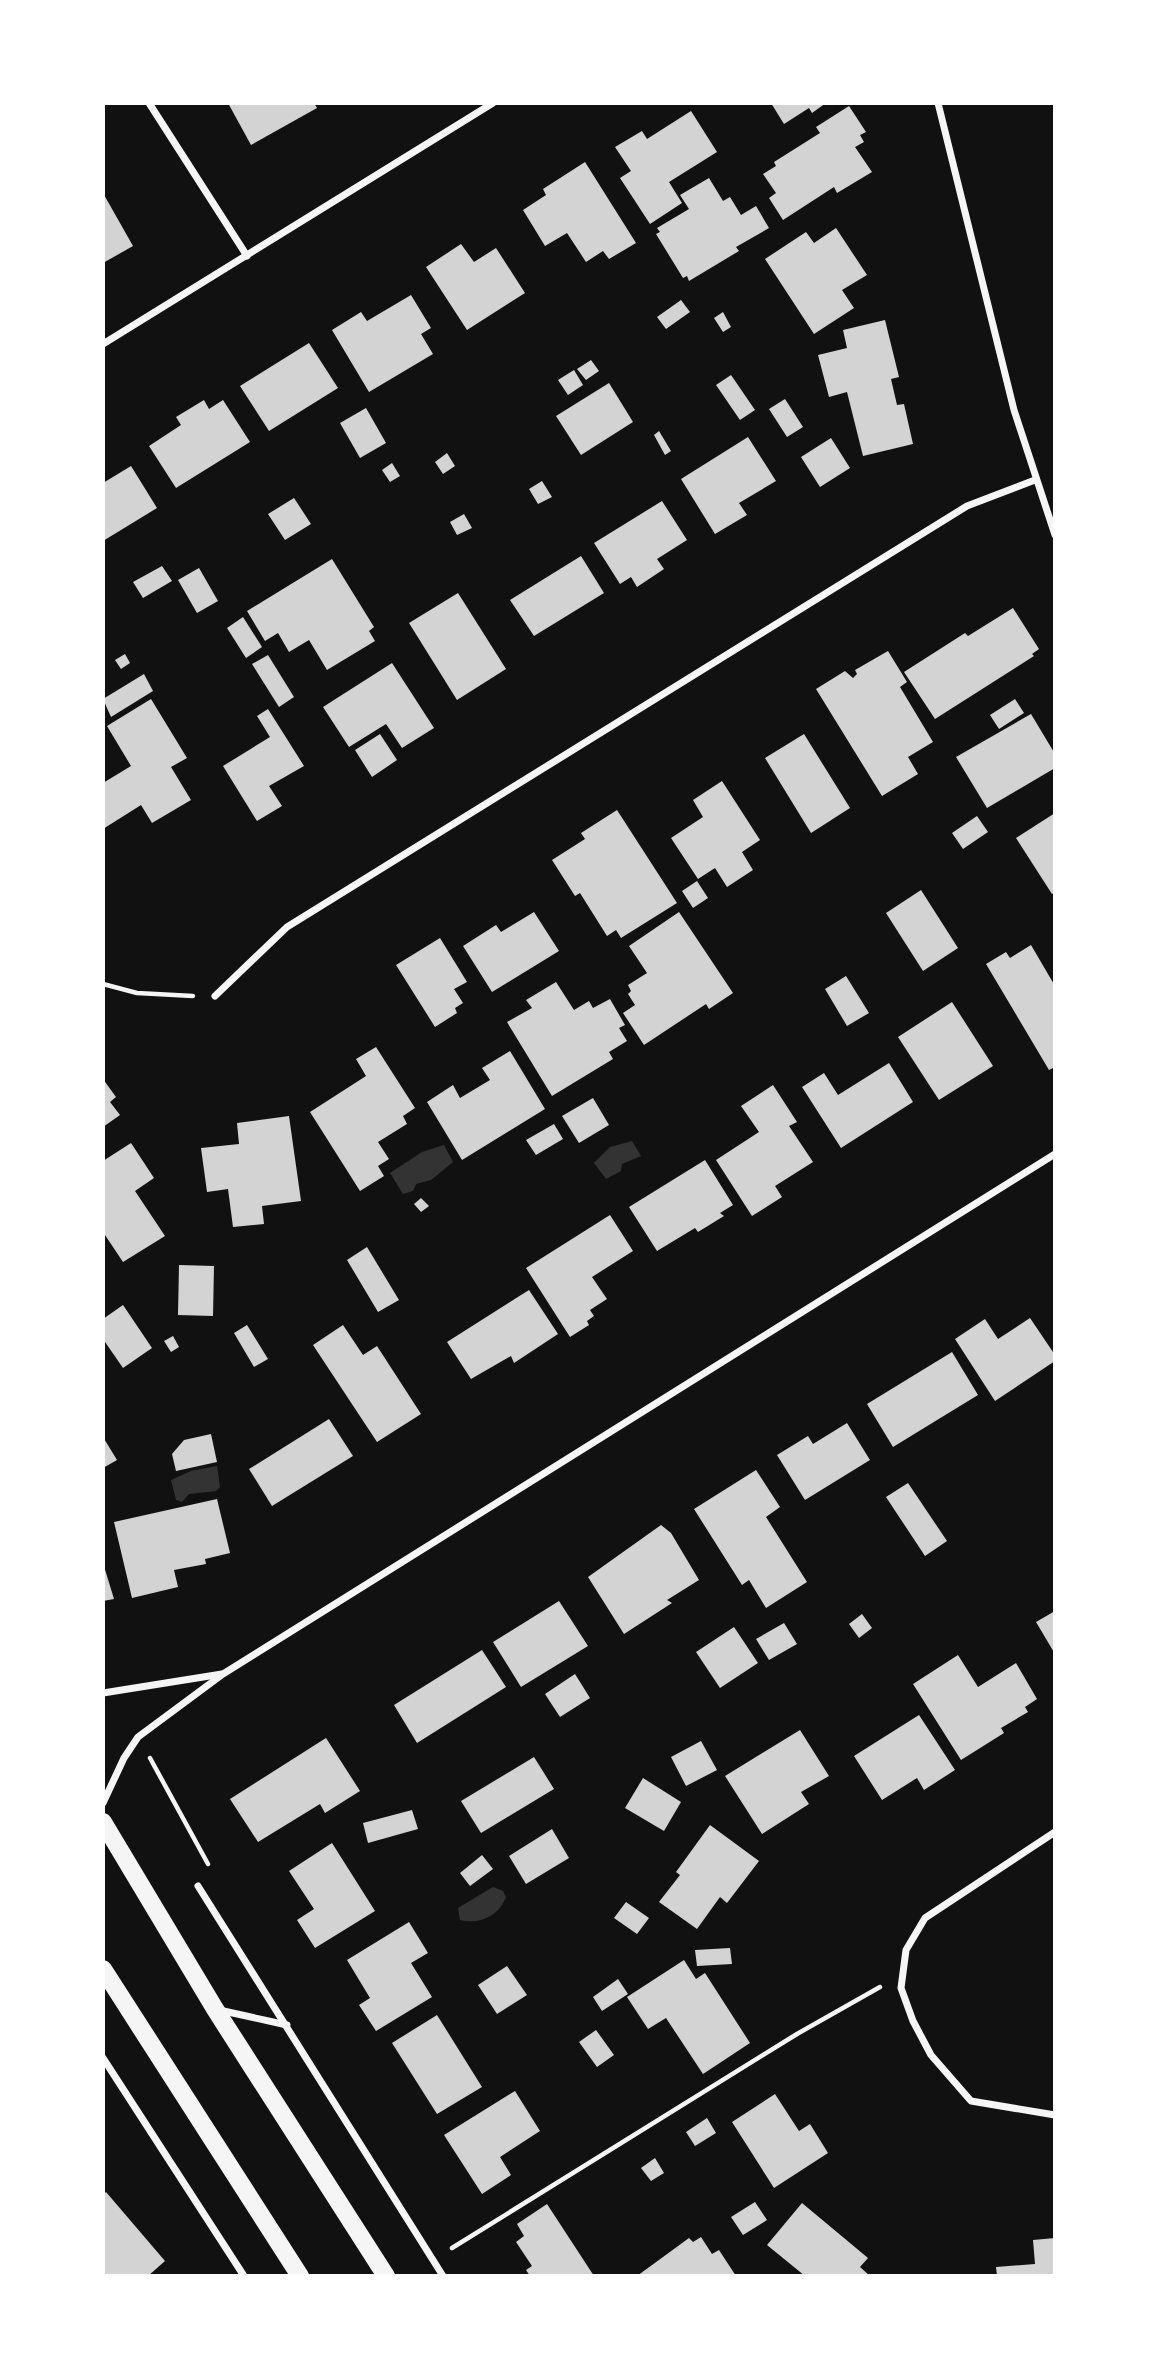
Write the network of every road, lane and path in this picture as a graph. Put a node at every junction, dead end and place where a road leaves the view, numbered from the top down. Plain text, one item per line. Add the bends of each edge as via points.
1 (149, 103) edge
2 (493, 103) edge
3 (938, 103) edge
4 (247, 256) junction
5 (103, 344) edge
6 (1035, 480) junction
7 (1055, 535) edge
8 (103, 984) edge
9 (215, 996) joint
10 (1055, 1154) edge
11 (223, 1674) junction
12 (103, 1693) edge
13 (103, 1803) edge
14 (103, 1822) edge
15 (1055, 1832) edge
16 (198, 1886) dead end
17 (103, 1969) edge
18 (901, 1988) junction
19 (215, 2009) junction
20 (287, 2025) junction
21 (103, 2058) edge
22 (1055, 2115) edge
23 (447, 2251) dead end
24 (244, 2276) edge
25 (300, 2276) edge
26 (386, 2276) edge
27 (443, 2276) edge

1 - 4 street
2 - 4 street
3 - 6 street
4 - 5 street
6 - 7 street
6 - 9 street via 967,506 287,927
8 - 9 path via 156,995
10 - 11 street
11 - 12 street
11 - 13 street via 138,1737
14 - 19 main road
15 - 18 street via 925,1918 906,1950
16 - 20 street
17 - 25 main road
18 - 22 street via 930,2055 971,2101
18 - 23 path via 876,1987
19 - 20 street
19 - 26 main road
20 - 27 street
21 - 24 street

